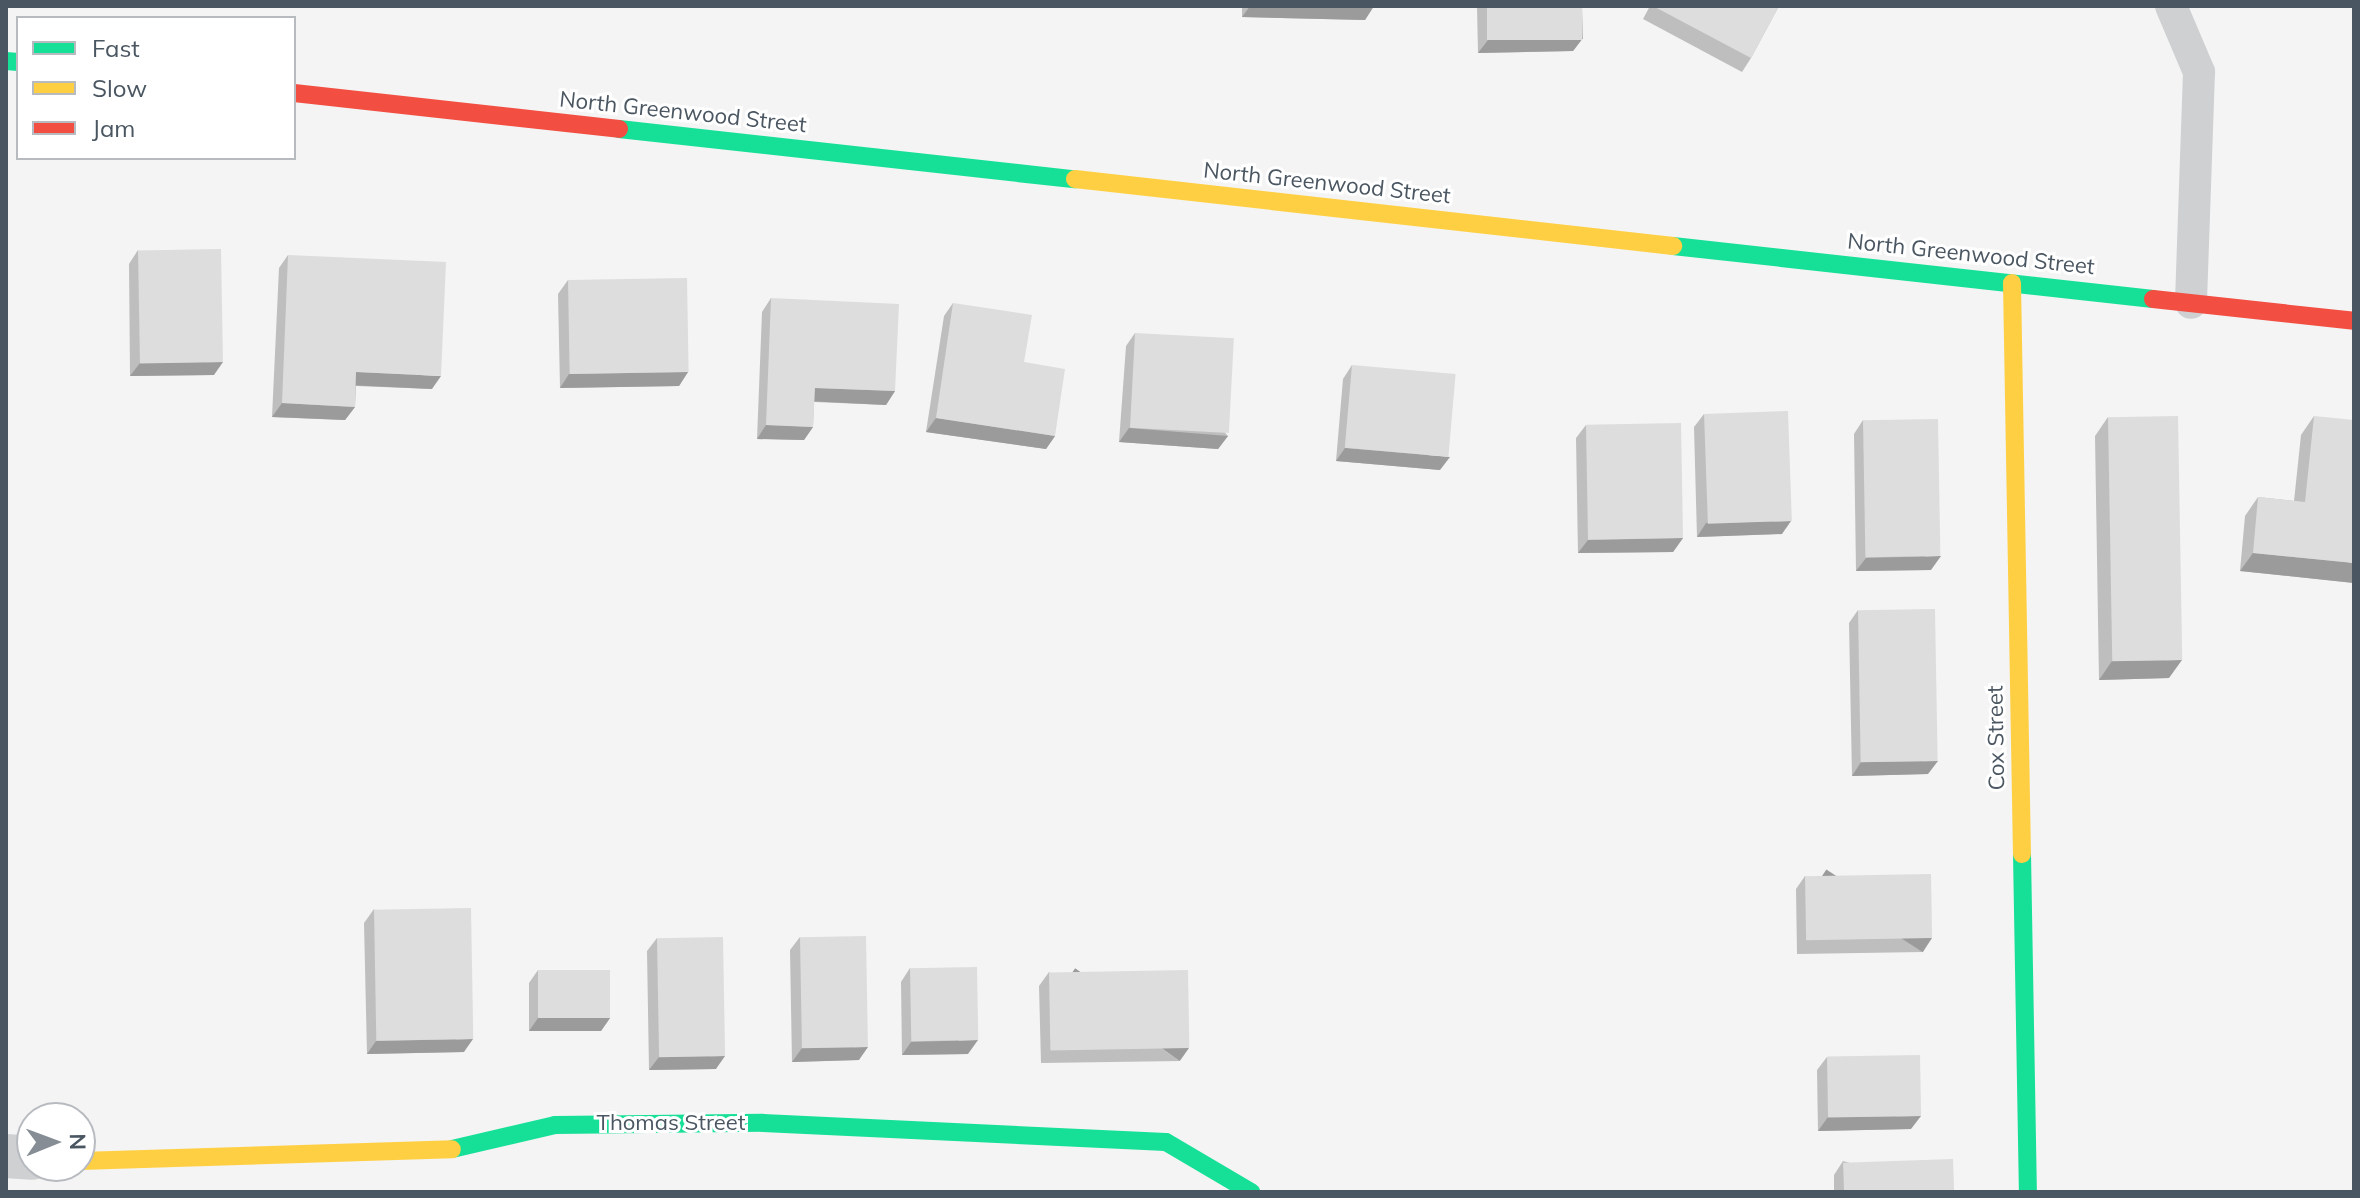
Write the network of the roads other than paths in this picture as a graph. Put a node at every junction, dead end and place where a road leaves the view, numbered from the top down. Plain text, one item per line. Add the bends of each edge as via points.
1 (2171, 6) edge
2 (296, 93) edge
3 (2012, 283) junction
4 (2191, 303) junction
5 (2354, 321) edge
6 (96, 1161) edge
7 (1251, 1192) edge
8 (2028, 1192) edge

1 - 4 lane via 2199,72
2 - 3 main road, North Greenwood Street
3 - 4 main road, North Greenwood Street
3 - 8 main road, Cox Street
4 - 5 main road, North Greenwood Street
6 - 7 main road, Thomas Street via 466,1149 555,1125 763,1123 1166,1142

